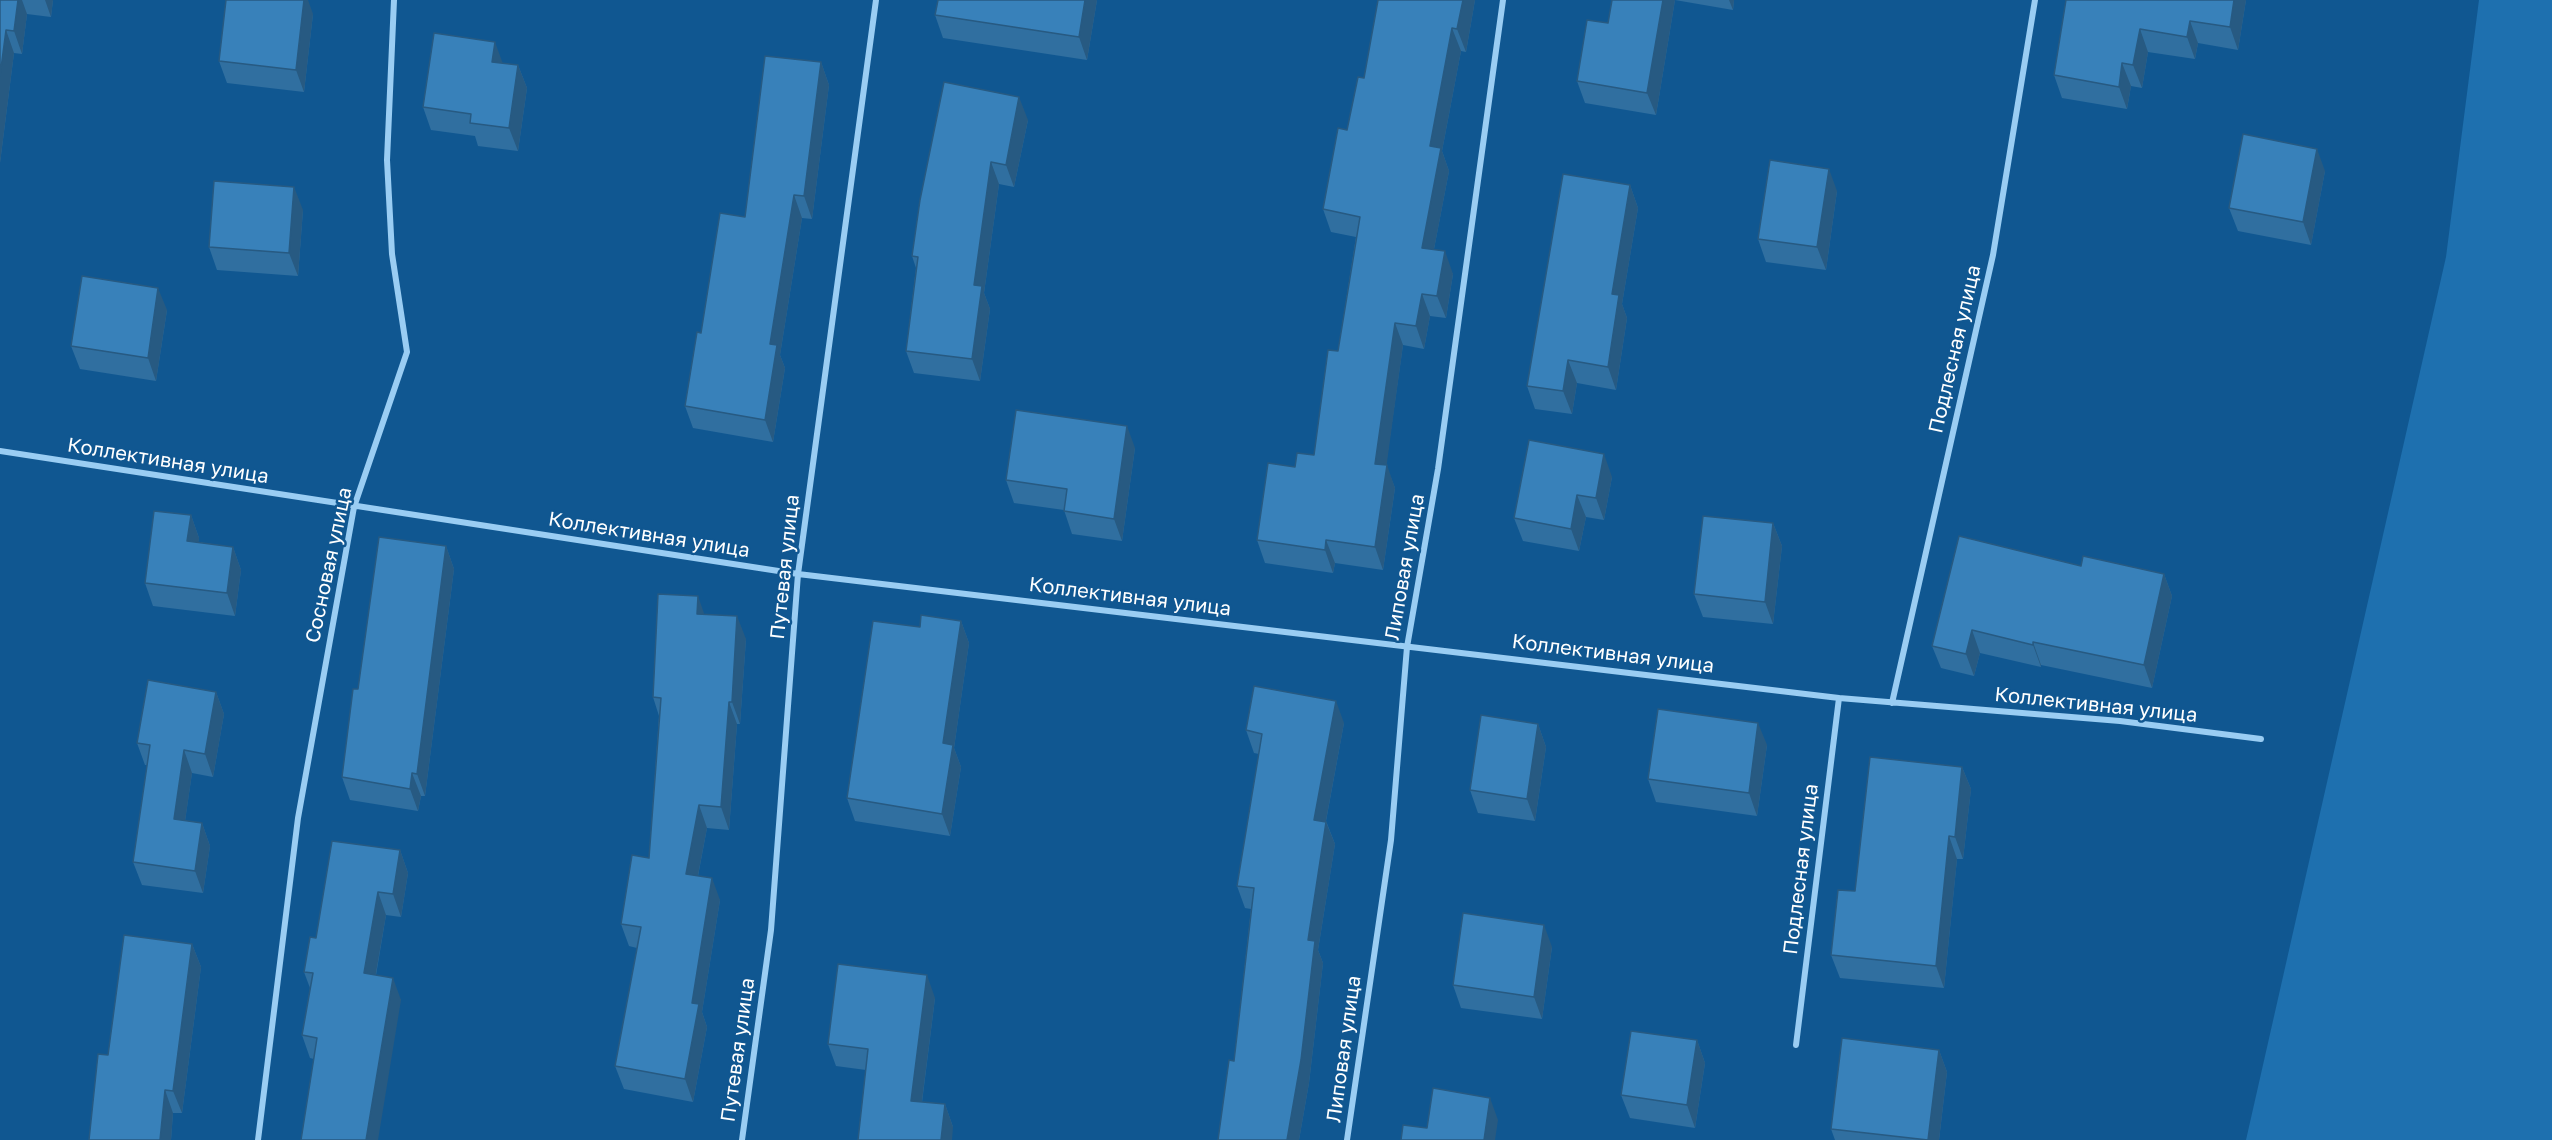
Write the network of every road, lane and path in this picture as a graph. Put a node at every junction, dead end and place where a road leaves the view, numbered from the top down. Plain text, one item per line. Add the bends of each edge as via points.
1 (394, 0) edge
2 (876, 0) edge
3 (1503, 0) edge
4 (2035, 0) edge
5 (0, 452) edge
6 (354, 507) junction
7 (798, 574) junction
8 (1407, 647) junction
9 (1839, 698) junction
10 (1892, 703) junction
11 (2261, 739) dead end
12 (1797, 1045) dead end
13 (258, 1140) edge
14 (742, 1140) edge
15 (1347, 1140) edge

1 - 6 street, Сосновая улица via 387,160 392,254 407,352
2 - 7 street, Путевая улица
3 - 8 street, Липовая улица via 1438,469
4 - 10 street, Подлесная улица via 1993,255
5 - 6 street, Коллективная улица
6 - 7 street, Коллективная улица
6 - 13 street, Сосновая улица via 298,818
7 - 8 street, Коллективная улица
7 - 14 street, Путевая улица via 771,930
8 - 9 street, Коллективная улица
8 - 15 street, Липовая улица via 1391,840
9 - 10 street, Коллективная улица
9 - 12 street, Подлесная улица
10 - 11 street, Коллективная улица via 2120,721

